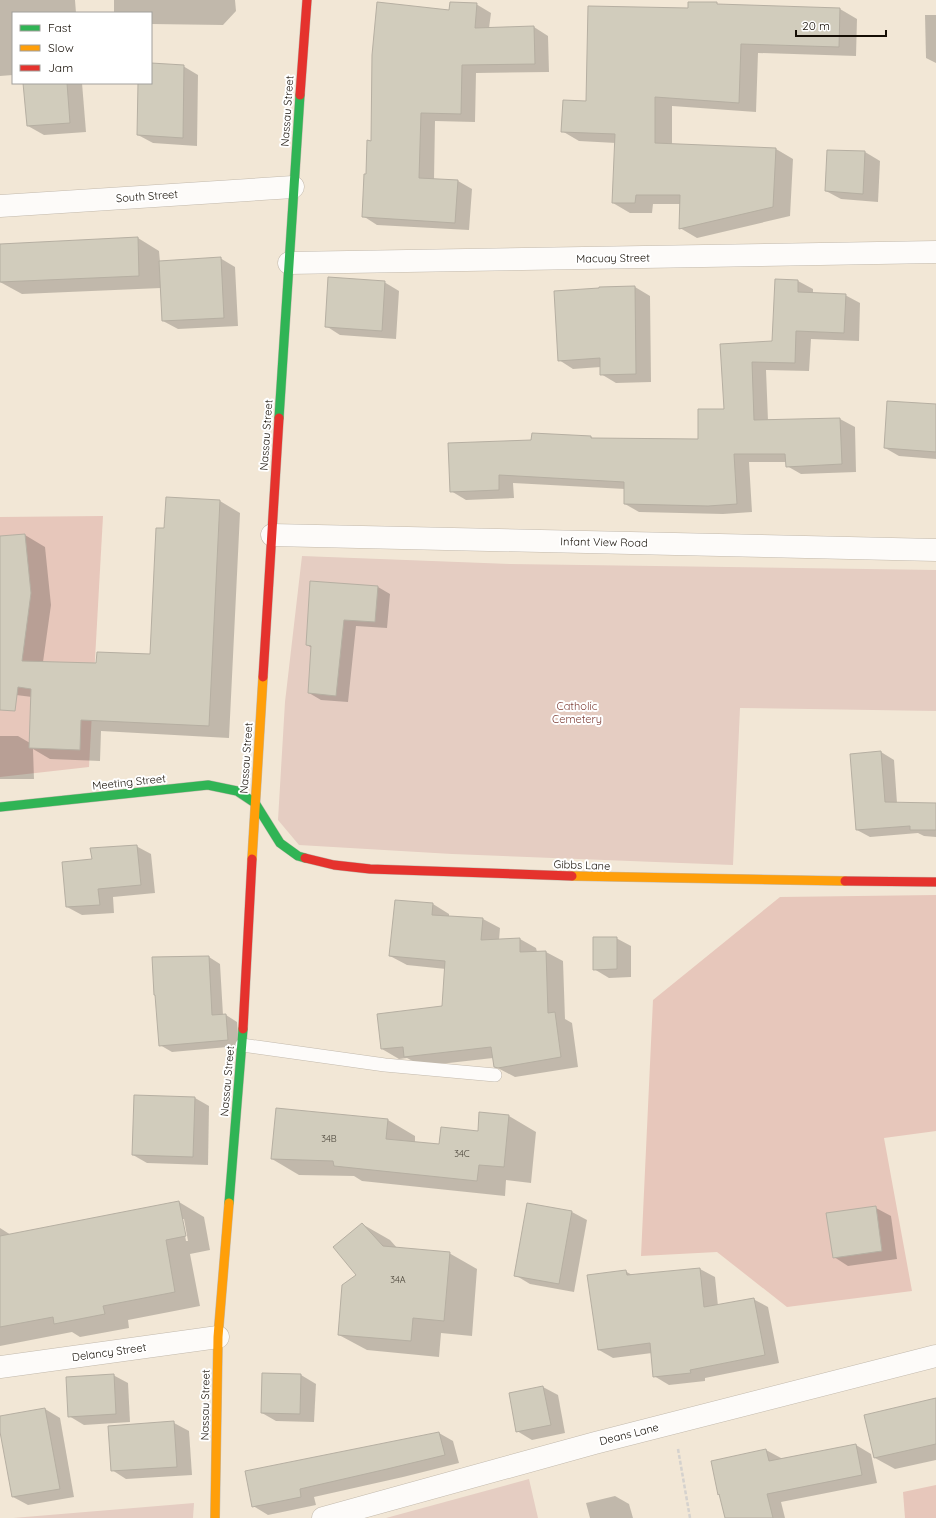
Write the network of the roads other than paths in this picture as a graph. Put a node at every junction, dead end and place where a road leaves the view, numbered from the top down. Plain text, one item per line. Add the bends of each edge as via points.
1 (307, 0) edge
2 (293, 187) junction
3 (0, 206) edge
4 (936, 252) edge
5 (289, 263) junction
6 (272, 535) junction
7 (936, 550) edge
8 (255, 804) junction
9 (0, 807) edge
10 (936, 882) edge
11 (242, 1045) junction
12 (495, 1075) dead end
13 (218, 1337) junction
14 (936, 1356) edge
15 (0, 1367) edge
16 (214, 1518) edge
17 (324, 1518) edge

1 - 2 main road, Nassau Street
2 - 3 street, South Street
2 - 5 main road, Nassau Street
4 - 5 street, Macuay Street
5 - 6 main road, Nassau Street
6 - 7 street, Infant View Road
6 - 8 main road, Nassau Street
8 - 9 main road, Meeting Street via 237,791 208,785
8 - 10 main road, Gibbs Lane via 280,844 298,856 334,865 370,869 616,878
8 - 11 main road, Nassau Street
11 - 12 lane via 384,1065
11 - 13 main road, Nassau Street
13 - 15 street, Delancy Street
13 - 16 main road, Nassau Street
14 - 17 street, Deans Lane via 595,1443

